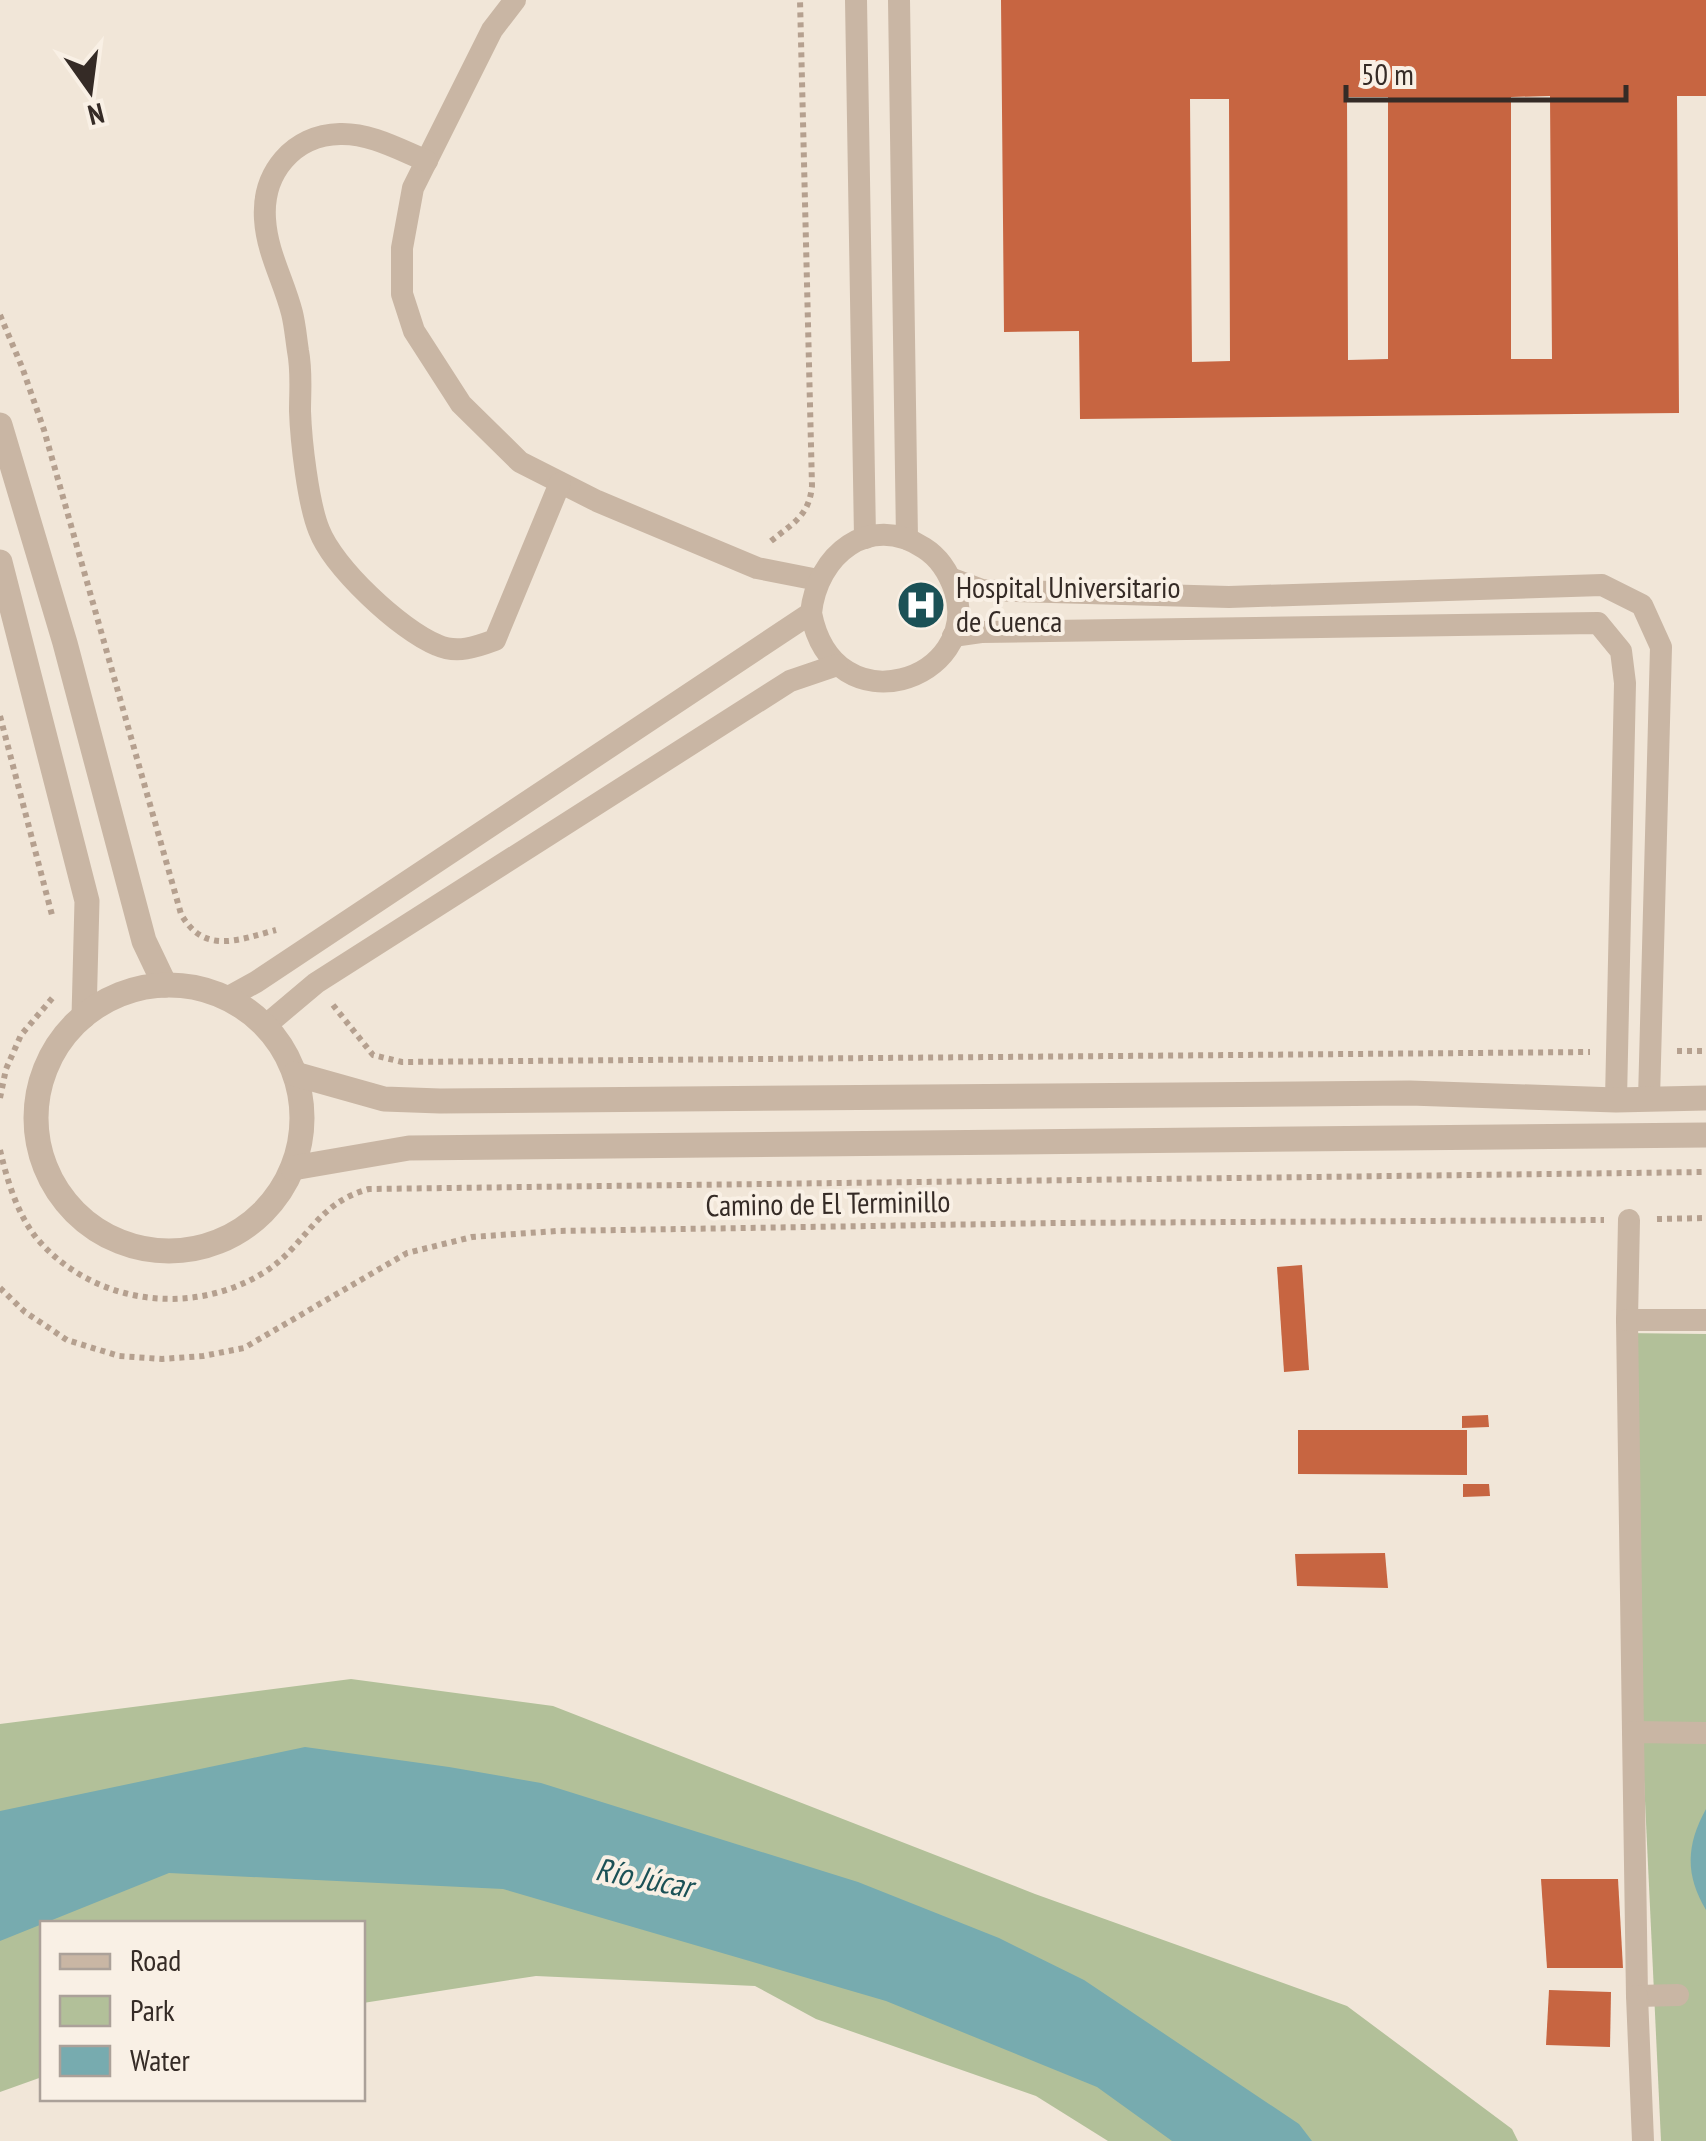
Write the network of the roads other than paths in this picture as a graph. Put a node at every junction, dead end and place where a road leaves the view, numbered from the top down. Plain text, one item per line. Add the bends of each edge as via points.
1 (515, 0) edge
2 (856, 0) edge
3 (899, 0) edge
4 (426, 161) junction
5 (0, 425) edge
6 (560, 483) junction
7 (866, 538) junction
8 (907, 540) junction
9 (0, 562) edge
10 (950, 578) junction
11 (818, 580) junction
12 (811, 613) junction
13 (953, 636) junction
14 (836, 665) junction
15 (165, 985) junction
16 (226, 998) junction
17 (84, 1016) junction
18 (265, 1026) junction
19 (295, 1074) junction
20 (1706, 1098) edge
21 (1649, 1099) junction
22 (1616, 1100) junction
23 (1706, 1135) edge
24 (293, 1168) junction
25 (1629, 1220) road end
26 (1627, 1320) junction
27 (1706, 1320) edge
28 (1633, 1732) junction
29 (1706, 1733) edge
30 (1637, 1996) junction
31 (1678, 1996) dead end
32 (1643, 2141) edge

1 - 4 lane via 492,30
2 - 7 lane
3 - 8 lane
4 - 6 lane via 413,188 402,248 402,294 414,331 461,404 520,462
4 - 6 lane via 376,140 341,134 306,140 277,167 266,195 265,221 303,377 300,409 319,531 354,581 395,619 438,646 469,650 495,640
5 - 15 street via 128,887
6 - 11 lane via 757,568
7 - 8 lane
7 - 11 lane via 832,558
8 - 10 lane via 940,561
9 - 17 street via 87,900
10 - 13 lane via 957,597
10 - 21 lane via 982,590 1229,597 1602,585 1642,605 1661,648
11 - 12 lane
12 - 14 lane via 823,650
12 - 16 lane
13 - 14 lane via 928,667 892,682 853,676
13 - 22 lane via 1598,623 1621,651 1624,683
14 - 18 lane via 790,681 316,983
15 - 16 street
15 - 17 street via 130,991
16 - 18 street
17 - 24 street via 48,1062 35,1118 48,1174 83,1220 115,1240 153,1250 210,1244 260,1216
18 - 19 street
19 - 22 street via 384,1100 440,1102 1410,1093
19 - 24 street via 302,1114
20 - 21 street
21 - 22 street
23 - 24 street via 409,1148
25 - 26 lane
26 - 27 lane
26 - 28 lane
28 - 29 lane
28 - 30 lane
30 - 31 lane
30 - 32 lane

